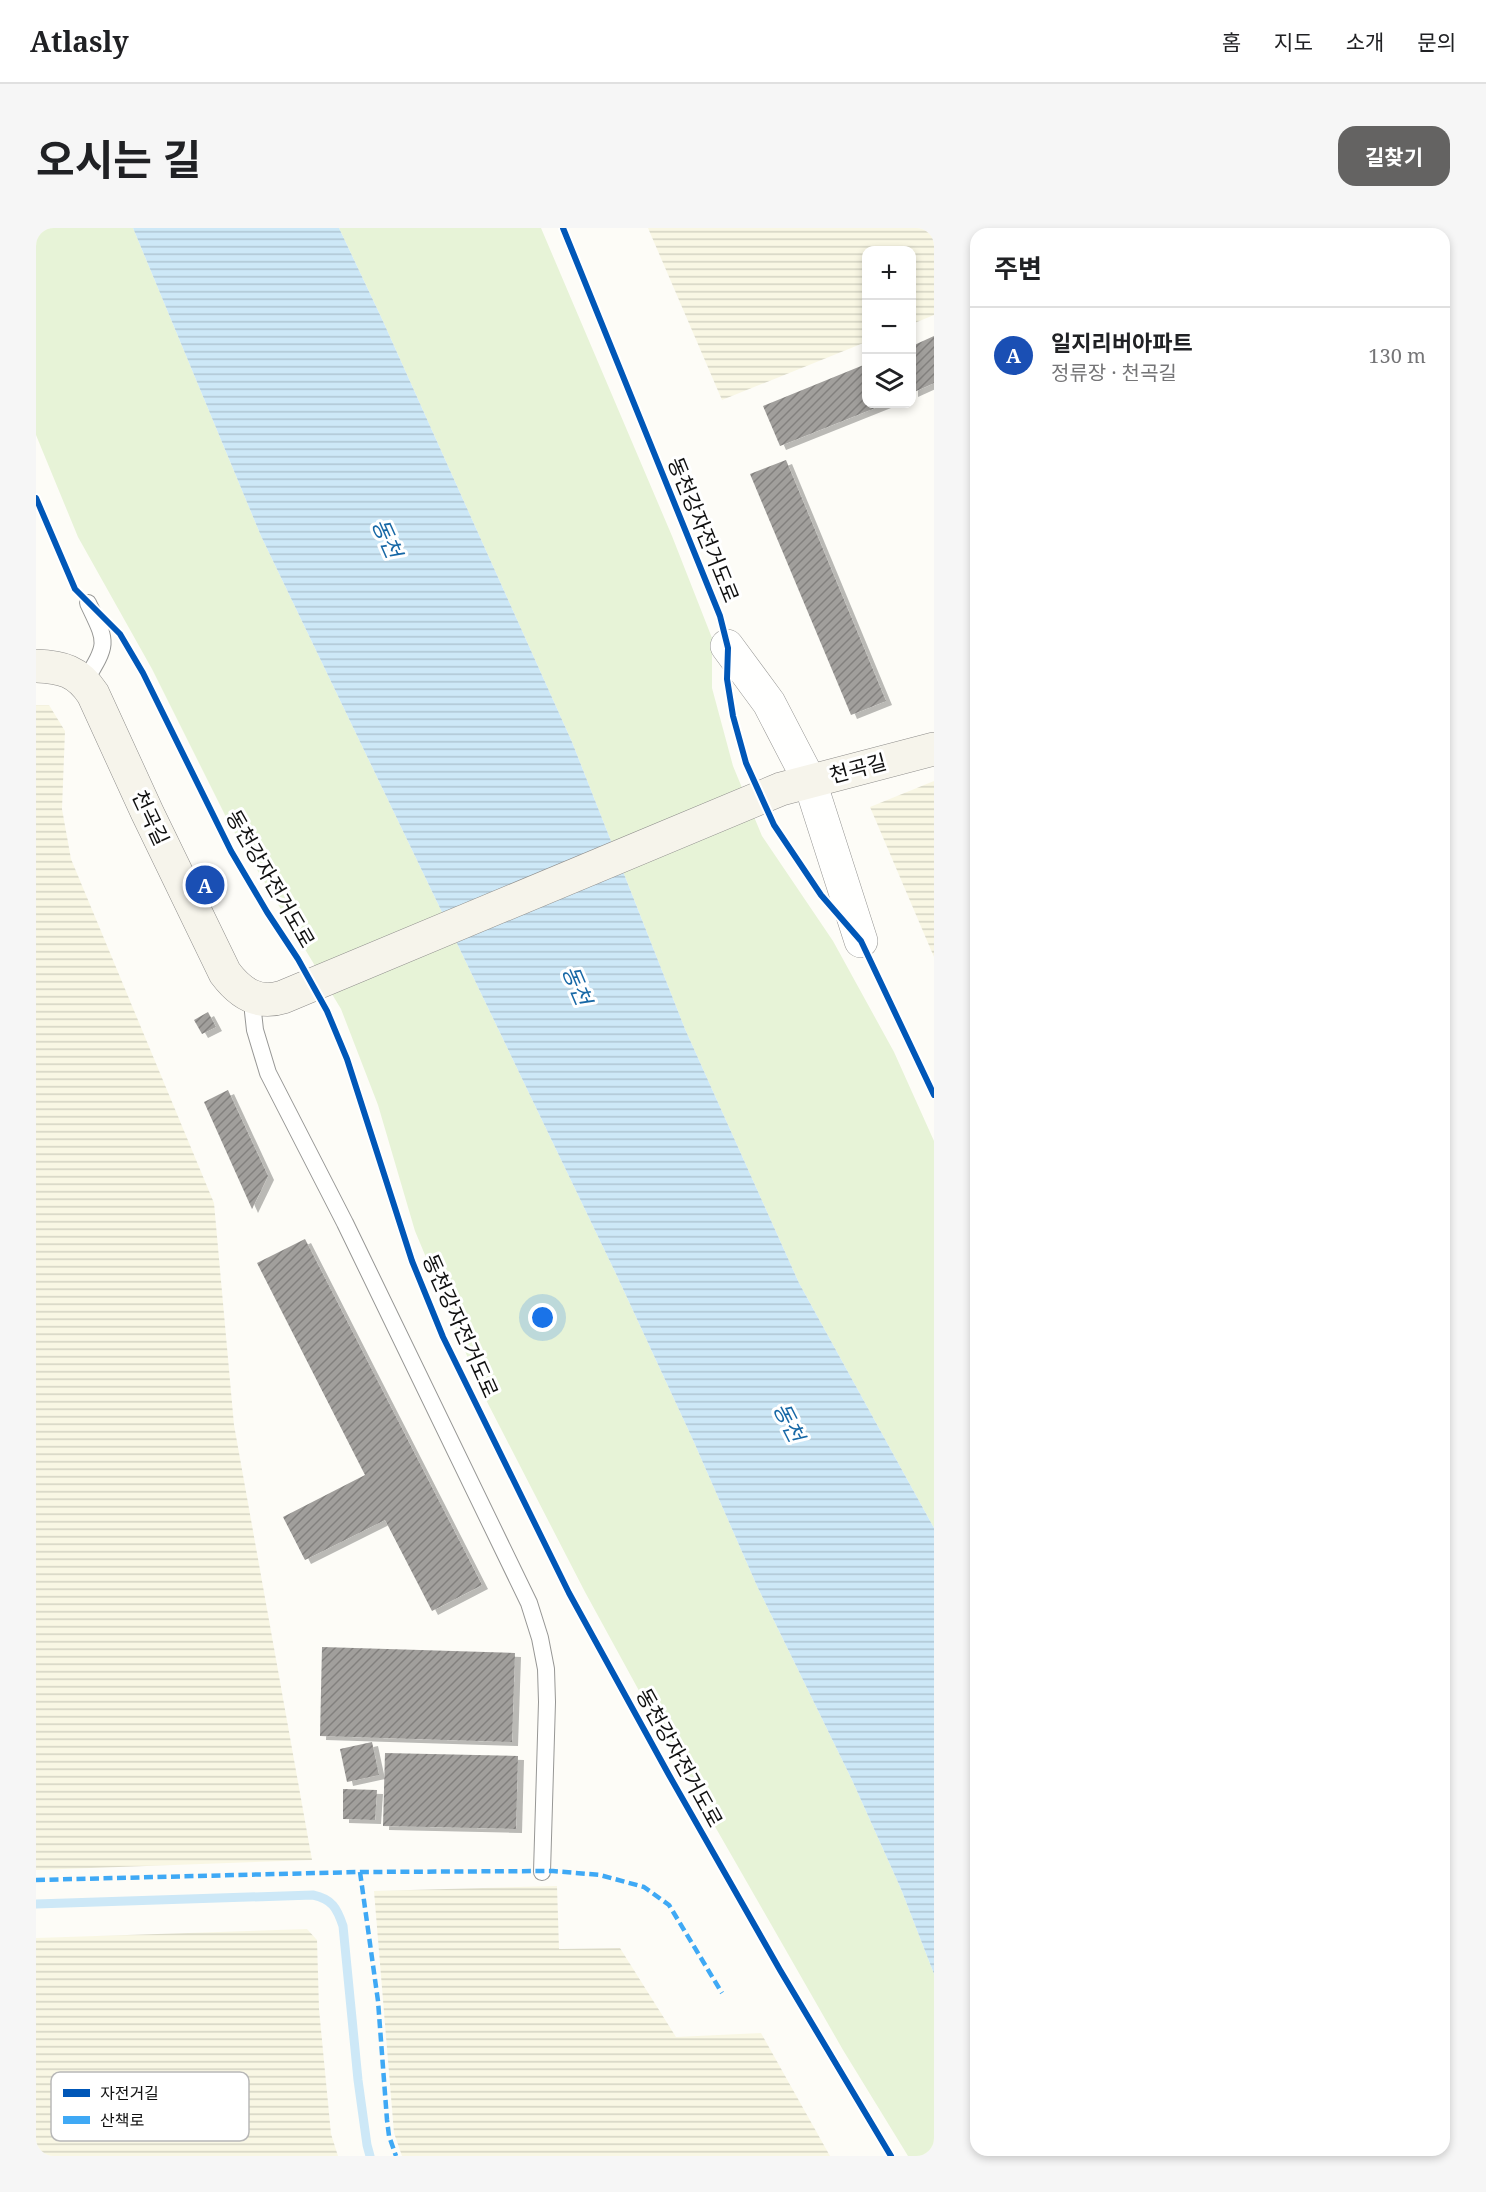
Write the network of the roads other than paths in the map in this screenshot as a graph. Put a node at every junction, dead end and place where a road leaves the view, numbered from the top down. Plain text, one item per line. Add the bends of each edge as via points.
1 (88, 603) dead end
2 (727, 646) dead end
3 (36, 666) edge
4 (85, 681) junction
5 (934, 749) edge
6 (796, 786) junction
7 (861, 941) dead end
8 (269, 997) junction
9 (542, 1872) dead end

1 - 4 lane via 103,635 103,649
2 - 6 street via 769,703
3 - 4 street via 66,670
4 - 8 street, 천곡길 via 225,973 239,990
5 - 6 street, 천곡길
6 - 7 street
6 - 8 street, 천곡길
8 - 9 lane via 253,1012 268,1073 345,1223 528,1603 540,1638 547,1702

